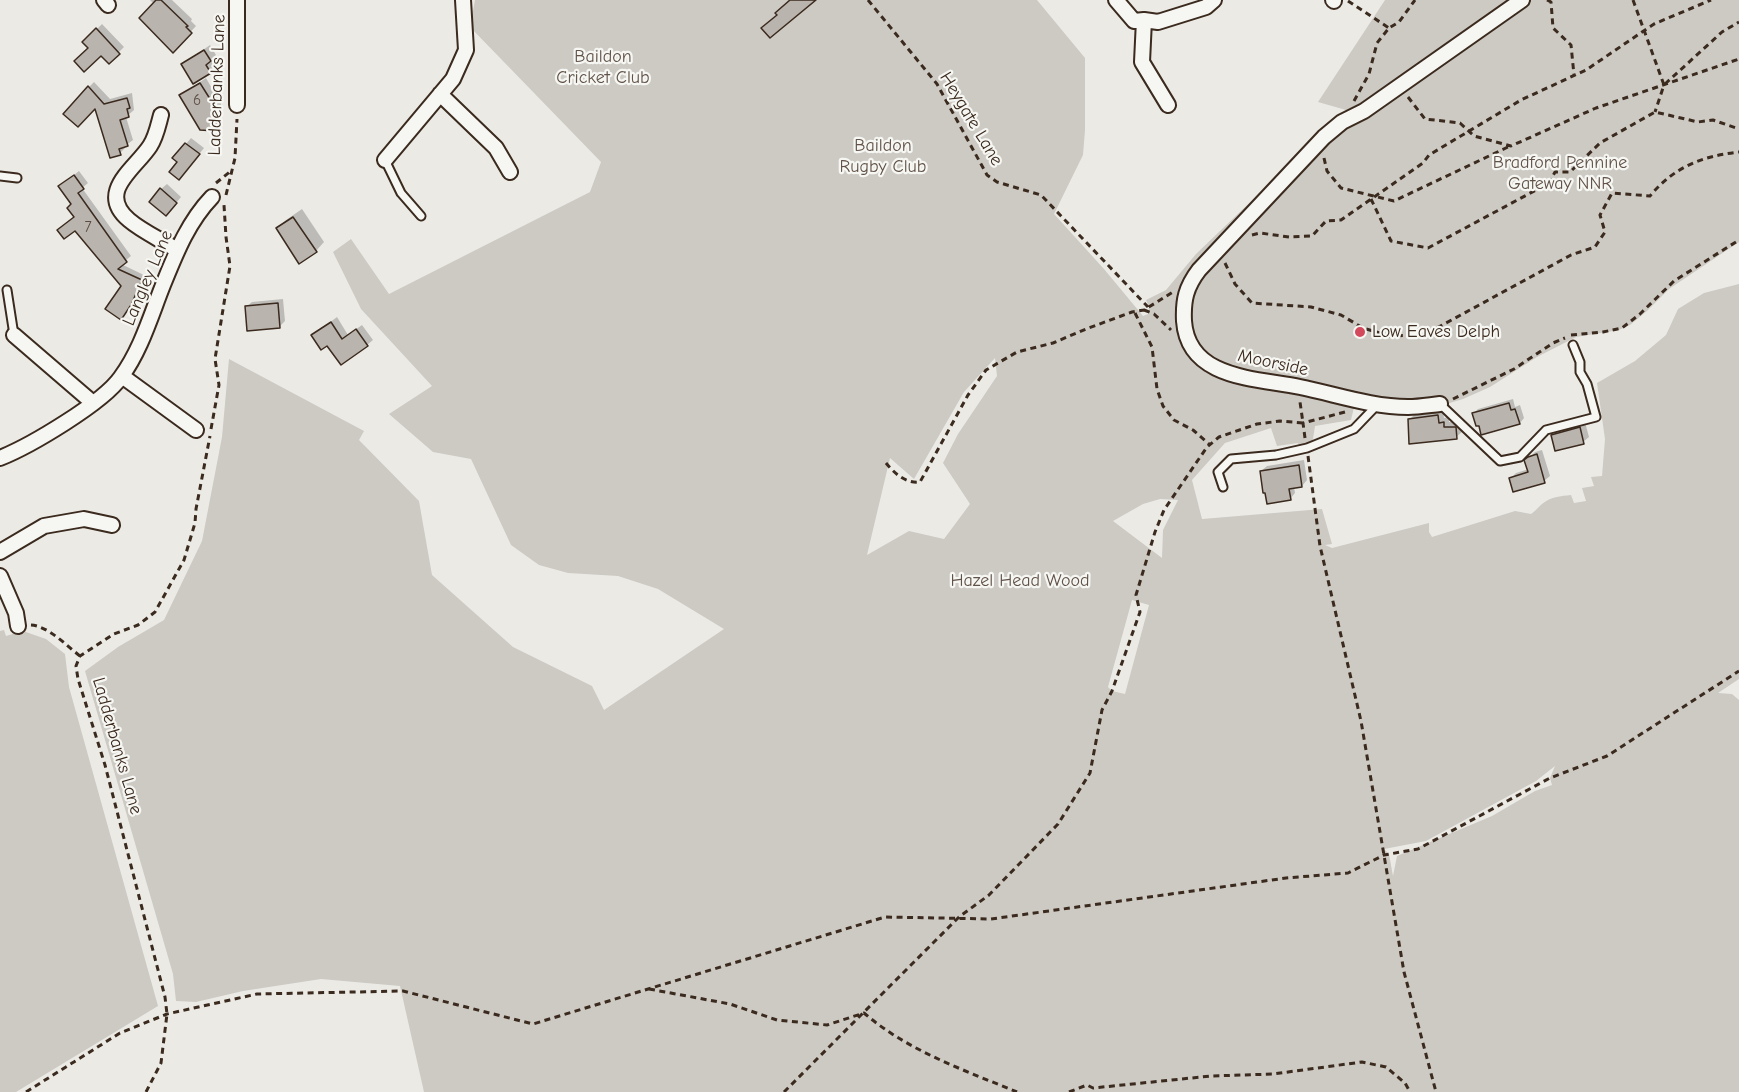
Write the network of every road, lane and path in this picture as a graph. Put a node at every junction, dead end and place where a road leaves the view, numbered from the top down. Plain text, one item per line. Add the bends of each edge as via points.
1 (237, 0) edge
2 (463, 0) edge
3 (868, 0) edge
4 (1116, 0) edge
5 (1214, 0) edge
6 (1347, 0) edge
7 (1415, 0) edge
8 (1522, 0) edge
9 (1547, 0) edge
10 (1633, 0) edge
11 (1711, 0) edge
12 (1144, 20) junction
13 (1739, 22) edge
14 (1389, 28) junction
15 (1644, 30) junction
16 (1739, 59) edge
17 (1574, 76) junction
18 (1664, 85) junction
19 (1399, 86) junction
20 (440, 94) junction
21 (237, 105) joint
22 (1168, 105) dead end
23 (1654, 112) junction
24 (161, 115) dead end
25 (1342, 122) junction
26 (1739, 129) edge
27 (1469, 131) junction
28 (1511, 146) junction
29 (1739, 152) edge
30 (1323, 155) dead end
31 (385, 160) joint
32 (231, 171) dead end
33 (510, 172) dead end
34 (0, 176) edge
35 (17, 178) dead end
36 (102, 186) dead end
37 (117, 189) junction
38 (212, 197) dead end
39 (1373, 198) junction
40 (224, 216) dead end
41 (421, 216) dead end
42 (1739, 240) edge
43 (1223, 246) junction
44 (177, 250) junction
45 (1190, 282) junction
46 (7, 290) dead end
47 (1148, 307) junction
48 (1135, 313) junction
49 (14, 335) joint
50 (1574, 345) dead end
51 (122, 376) junction
52 (1297, 386) junction
53 (93, 403) junction
54 (1378, 404) junction
55 (1440, 404) junction
56 (1346, 412) dead end
57 (1303, 423) junction
58 (196, 430) dead end
59 (1210, 444) junction
60 (1307, 448) junction
61 (0, 458) edge
62 (886, 463) dead end
63 (1223, 487) dead end
64 (112, 525) dead end
65 (0, 552) edge
66 (0, 576) edge
67 (36, 625) dead end
68 (18, 626) dead end
69 (80, 656) junction
70 (1739, 671) edge
71 (1384, 855) junction
72 (959, 917) junction
73 (648, 989) junction
74 (864, 1013) junction
75 (167, 1014) junction
76 (26, 1092) edge
77 (146, 1092) edge
78 (784, 1092) edge
79 (1017, 1092) edge
80 (1069, 1092) edge
81 (1410, 1092) edge
82 (1436, 1092) edge

1 - 21 street, Ladderbanks Lane
2 - 20 street via 466,50 453,79
3 - 47 path, Heygate Lane via 937,84 987,175 997,182 1041,195
4 - 12 street via 1134,21
5 - 12 street via 1206,7 1158,22
6 - 14 path
7 - 14 path via 1399,22
8 - 19 street, Moorside
9 - 17 path via 1551,2 1553,28 1571,45
10 - 15 path
11 - 15 path
12 - 22 street via 1142,62
13 - 18 path via 1722,32
14 - 25 path via 1377,43 1369,74
15 - 17 path
15 - 18 path
16 - 18 path
17 - 27 path via 1521,100
18 - 23 path
18 - 28 path via 1596,108
19 - 25 street, Moorside
19 - 27 path via 1425,119 1460,123
20 - 31 street
20 - 33 street via 496,148
21 - 32 path, Ladderbanks Lane
23 - 26 path via 1698,123 1713,120
23 - 39 path via 1600,143 1570,172 1555,172 1549,183 1428,248 1391,241
24 - 37 street via 150,130 150,147
25 - 43 street, Moorside via 1324,136
27 - 28 path via 1474,136
27 - 39 path via 1429,155 1424,163
28 - 39 path via 1394,201
29 - 43 path via 1717,154 1683,166 1650,196 1612,194 1600,215 1605,232 1595,247 1571,255 1424,334 1390,336 1311,307 1252,303 1235,284
30 - 39 path via 1327,171 1341,188
31 - 41 lane via 401,193
34 - 35 lane
36 - 37 street
37 - 44 street via 119,206 129,220
38 - 44 street, Langley Lane
39 - 43 path via 1341,220 1326,222 1312,236 1260,233
40 - 69 path, Ladderbanks Lane via 230,266 215,359 219,386 195,523 184,560 155,612 138,626 114,634
42 - 55 path via 1674,281 1622,328 1574,333 1514,369
43 - 45 street, Moorside
44 - 51 street, Langley Lane via 141,340
45 - 47 path
45 - 52 street, Moorside via 1183,307 1184,328 1195,352 1240,378
46 - 49 lane
47 - 48 path
48 - 59 path via 1152,347 1163,406 1174,420
48 - 62 path via 1017,352 986,370 920,482 894,473
49 - 53 street
50 - 55 lane via 1596,417 1546,430 1520,457 1500,461
51 - 53 street, Langley Lane
51 - 58 street
52 - 54 street, Moorside
52 - 57 path
53 - 61 street, Langley Lane via 27,446
54 - 55 street, Moorside
54 - 60 lane via 1354,429
56 - 57 path
57 - 59 path via 1257,424
57 - 60 path
59 - 72 path via 1164,510 1155,532 1136,595 1140,612 1102,710 1090,773 1058,824 989,896
60 - 63 lane via 1231,459 1218,472
60 - 71 path via 1320,546 1362,721
64 - 65 street via 84,519 44,526
66 - 68 street
67 - 69 path
69 - 75 path, Ladderbanks Lane via 76,666 78,679 105,765
70 - 71 path via 1607,756 1550,778 1418,849
71 - 72 path via 1348,873 991,919
71 - 82 path via 1404,972
72 - 73 path via 885,917
72 - 74 path
73 - 74 path via 730,1004 777,1020 827,1025
73 - 75 path via 533,1024 403,991 257,994
74 - 78 path
74 - 79 path via 908,1044
75 - 76 path via 120,1033
75 - 77 path, Ladderbanks Lane via 161,1063
80 - 81 path via 1087,1085 1094,1088 1274,1074 1362,1062 1386,1067

